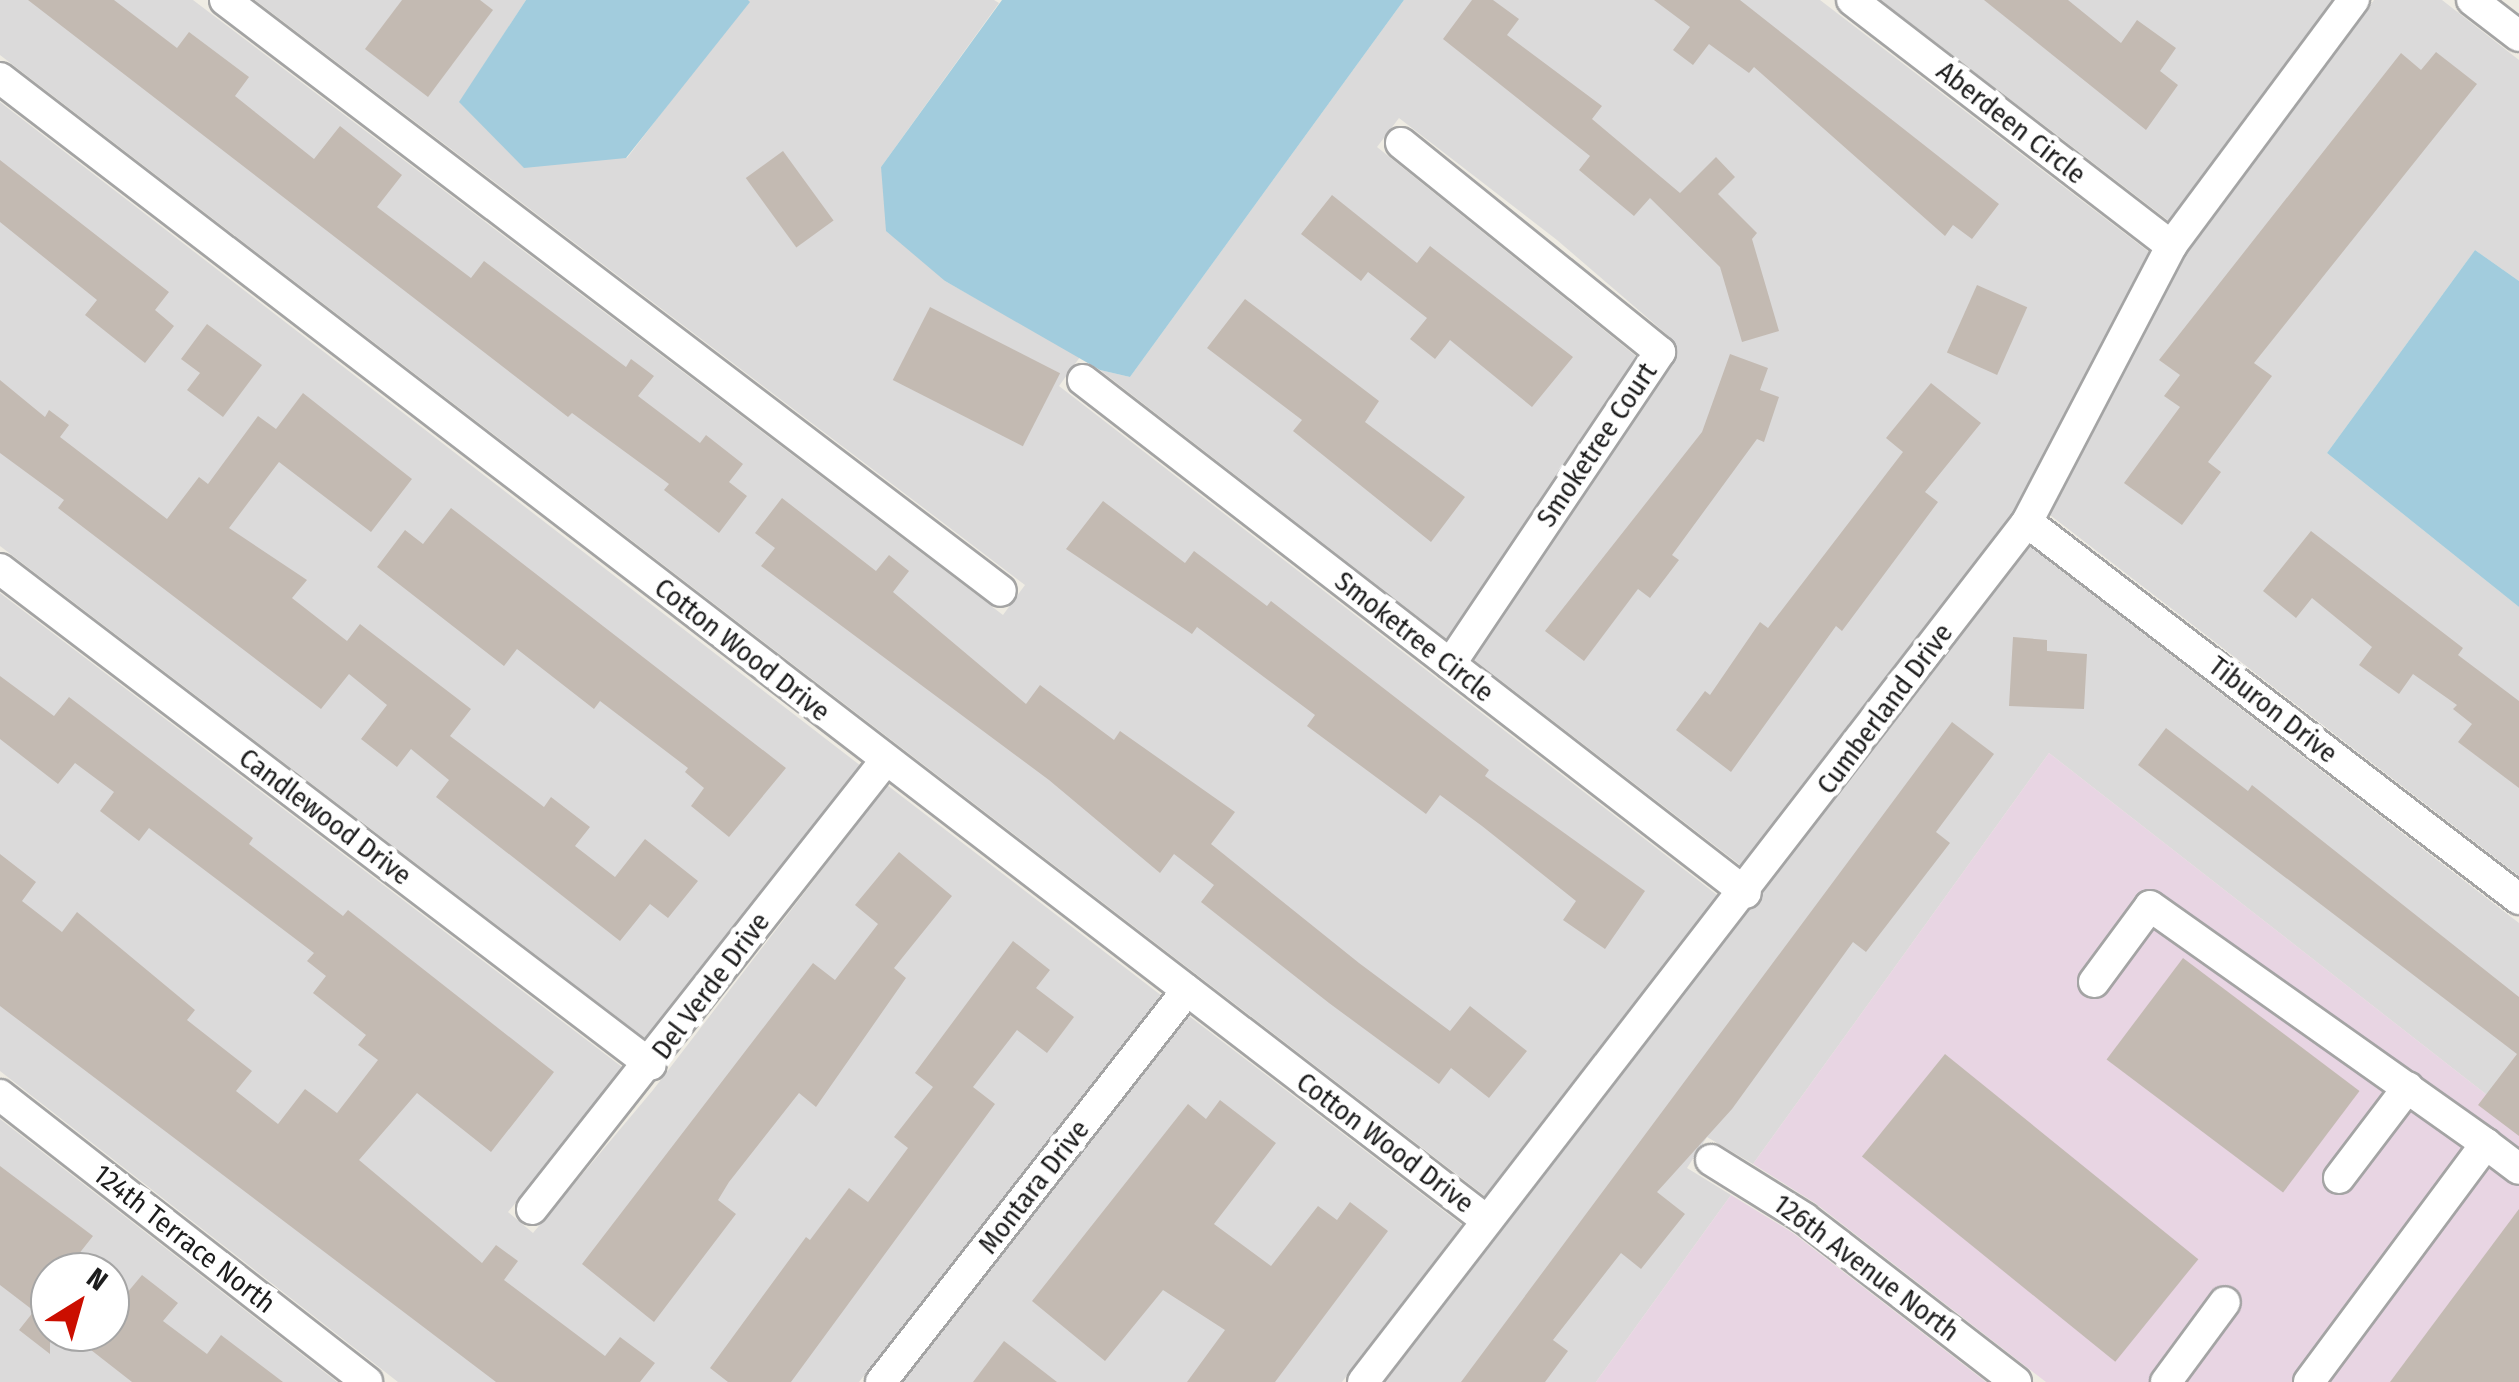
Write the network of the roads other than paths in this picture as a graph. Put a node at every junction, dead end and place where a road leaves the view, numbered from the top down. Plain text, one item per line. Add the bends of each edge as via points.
1 (225, 0) edge
2 (1852, 0) edge
3 (2354, 0) edge
4 (2472, 0) edge
5 (2519, 36) edge
6 (0, 78) edge
7 (1401, 143) dead end
8 (2171, 246) junction
9 (1083, 380) dead end
10 (2028, 522) junction
11 (0, 569) edge
12 (1001, 591) dead end
13 (1450, 664) junction
14 (885, 760) junction
15 (1746, 893) junction
16 (2519, 899) edge
17 (2094, 982) dead end
18 (1187, 991) junction
19 (651, 1066) junction
20 (2408, 1088) junction
21 (0, 1095) edge
22 (2486, 1144) junction
23 (1711, 1160) dead end
24 (2519, 1169) edge
25 (2338, 1178) dead end
26 (532, 1209) dead end
27 (1486, 1220) junction
28 (2225, 1302) dead end
29 (367, 1382) edge
30 (880, 1382) edge
31 (1362, 1382) edge
32 (2016, 1382) edge
33 (2166, 1382) edge
34 (2309, 1382) edge

1 - 12 street
2 - 8 street, Aberdeen Circle
3 - 8 street, Cumberland Drive
4 - 5 street
6 - 14 street, Cotton Wood Drive
7 - 13 street, Smoketree Court via 1660,352
8 - 10 street, Cumberland Drive
9 - 13 street, Smoketree Circle
10 - 15 street, Cumberland Drive
10 - 16 street, Tiburon Drive
11 - 19 street, Candlewood Drive
13 - 15 street, Smoketree Circle
14 - 18 street, Cotton Wood Drive
14 - 19 street, Del Verde Drive
15 - 27 street, Cumberland Drive
17 - 20 street via 2150,906
18 - 27 street, Cotton Wood Drive
18 - 30 street, Montara Drive
19 - 26 street, Del Verde Drive
20 - 22 street
20 - 25 street
21 - 29 street, 124th Terrace North
22 - 24 street
22 - 34 street
23 - 32 street, 126th Avenue North via 1804,1218
27 - 31 street, Cumberland Drive
28 - 33 street

